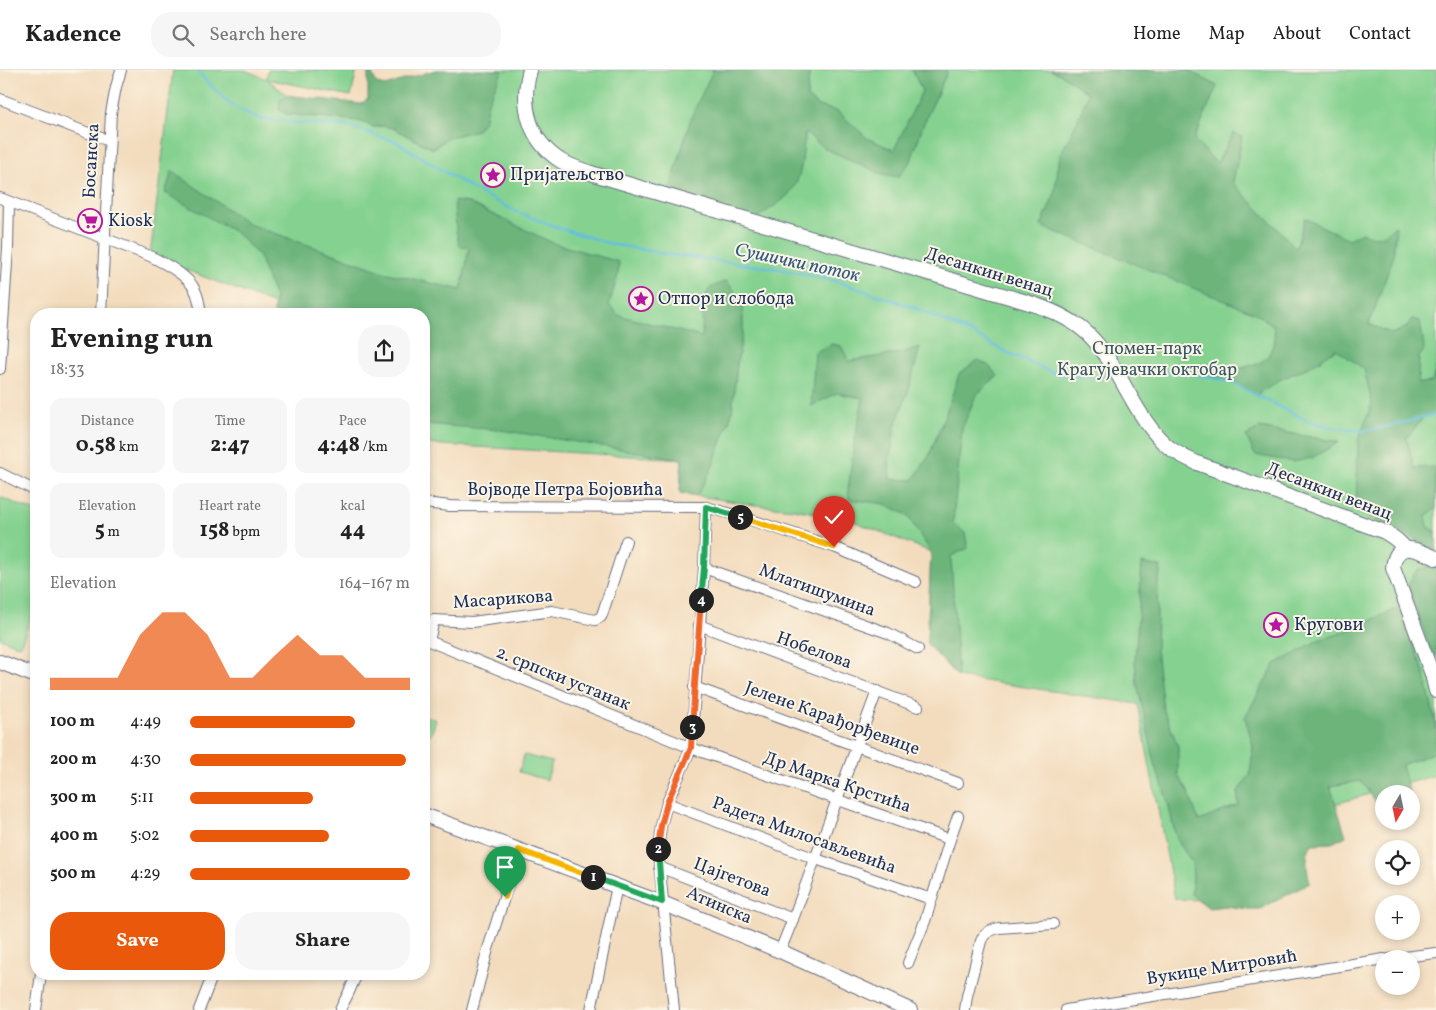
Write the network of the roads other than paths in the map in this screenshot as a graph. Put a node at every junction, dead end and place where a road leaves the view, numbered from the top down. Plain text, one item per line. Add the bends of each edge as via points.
1 (121, 70) edge
2 (530, 70) edge
3 (0, 99) edge
4 (109, 141) junction
5 (4, 200) edge
6 (105, 238) junction
7 (101, 308) edge
8 (201, 308) edge
9 (0, 369) edge
10 (0, 473) edge
11 (30, 488) edge
12 (430, 504) edge
13 (706, 507) junction
14 (626, 541) dead end
15 (1405, 549) junction
16 (1436, 558) edge
17 (704, 568) junction
18 (916, 582) dead end
19 (430, 619) edge
20 (699, 625) junction
21 (430, 641) edge
22 (918, 649) dead end
23 (0, 662) edge
24 (30, 674) edge
25 (694, 687) junction
26 (877, 691) junction
27 (1436, 691) edge
28 (918, 707) dead end
29 (858, 746) junction
30 (691, 748) junction
31 (958, 783) dead end
32 (837, 801) junction
33 (667, 803) junction
34 (958, 816) dead end
35 (430, 817) edge
36 (950, 839) junction
37 (519, 850) junction
38 (816, 859) junction
39 (659, 867) junction
40 (617, 886) junction
41 (931, 899) junction
42 (662, 902) junction
43 (793, 919) junction
44 (1053, 924) dead end
45 (780, 951) junction
46 (1436, 953) edge
47 (1420, 955) edge
48 (1375, 960) edge
49 (908, 963) dead end
50 (40, 980) edge
51 (211, 980) edge
52 (354, 980) edge
53 (36, 1010) edge
54 (199, 1010) edge
55 (340, 1010) edge
56 (472, 1010) edge
57 (591, 1010) edge
58 (674, 1010) edge
59 (910, 1010) edge
60 (965, 1010) edge
61 (1066, 1010) edge

1 - 4 street, Босанска via 111,113
2 - 15 street, Десанкин венац via 525,98 531,125 545,148 566,163 1047,309 1087,333 1115,369 1148,424 1159,438 1185,458 1385,532 1396,538
3 - 4 street
4 - 6 street, Босанска
5 - 6 street
5 - 9 street via 8,248
6 - 7 street, Босанска
6 - 8 street via 174,269 192,285
10 - 11 street
12 - 13 street, Војводе Петра Бојовића
13 - 17 street
13 - 18 street, Војводе Петра Бојовића via 834,547
14 - 19 street, Масарикова via 603,612 595,620 552,611 472,622
15 - 16 street, Десанкин венац
15 - 27 street via 1396,557 1394,568
17 - 20 street
17 - 22 street, Млатишумина via 888,633
20 - 25 street
20 - 26 street, Нобелова
21 - 30 street, 2. српски устанак
23 - 24 street
25 - 29 street, Јелене Карађорђевице
25 - 30 street
26 - 28 street, Нобелова
26 - 29 street
29 - 31 street, Јелене Карађорђевице
29 - 32 street
30 - 32 street, Др Марка Крстића
30 - 33 street
32 - 36 street, Др Марка Крстића
32 - 38 street
33 - 38 street, Радета Милосављевића
33 - 39 street via 658,850
34 - 36 street
35 - 37 street, Атинска
36 - 41 street
37 - 40 street, Атинска
37 - 56 street
38 - 41 street, Радета Милосављевића
38 - 43 street
39 - 42 street
39 - 43 street, Цајгетова
40 - 42 street, Атинска
40 - 57 street
41 - 49 street
42 - 45 street, Атинска
42 - 58 street
43 - 45 street
44 - 60 street via 999,928 985,934
45 - 59 street, Атинска
46 - 47 street
48 - 61 street, Вукице Митровић
50 - 53 street
51 - 54 street
52 - 55 street

